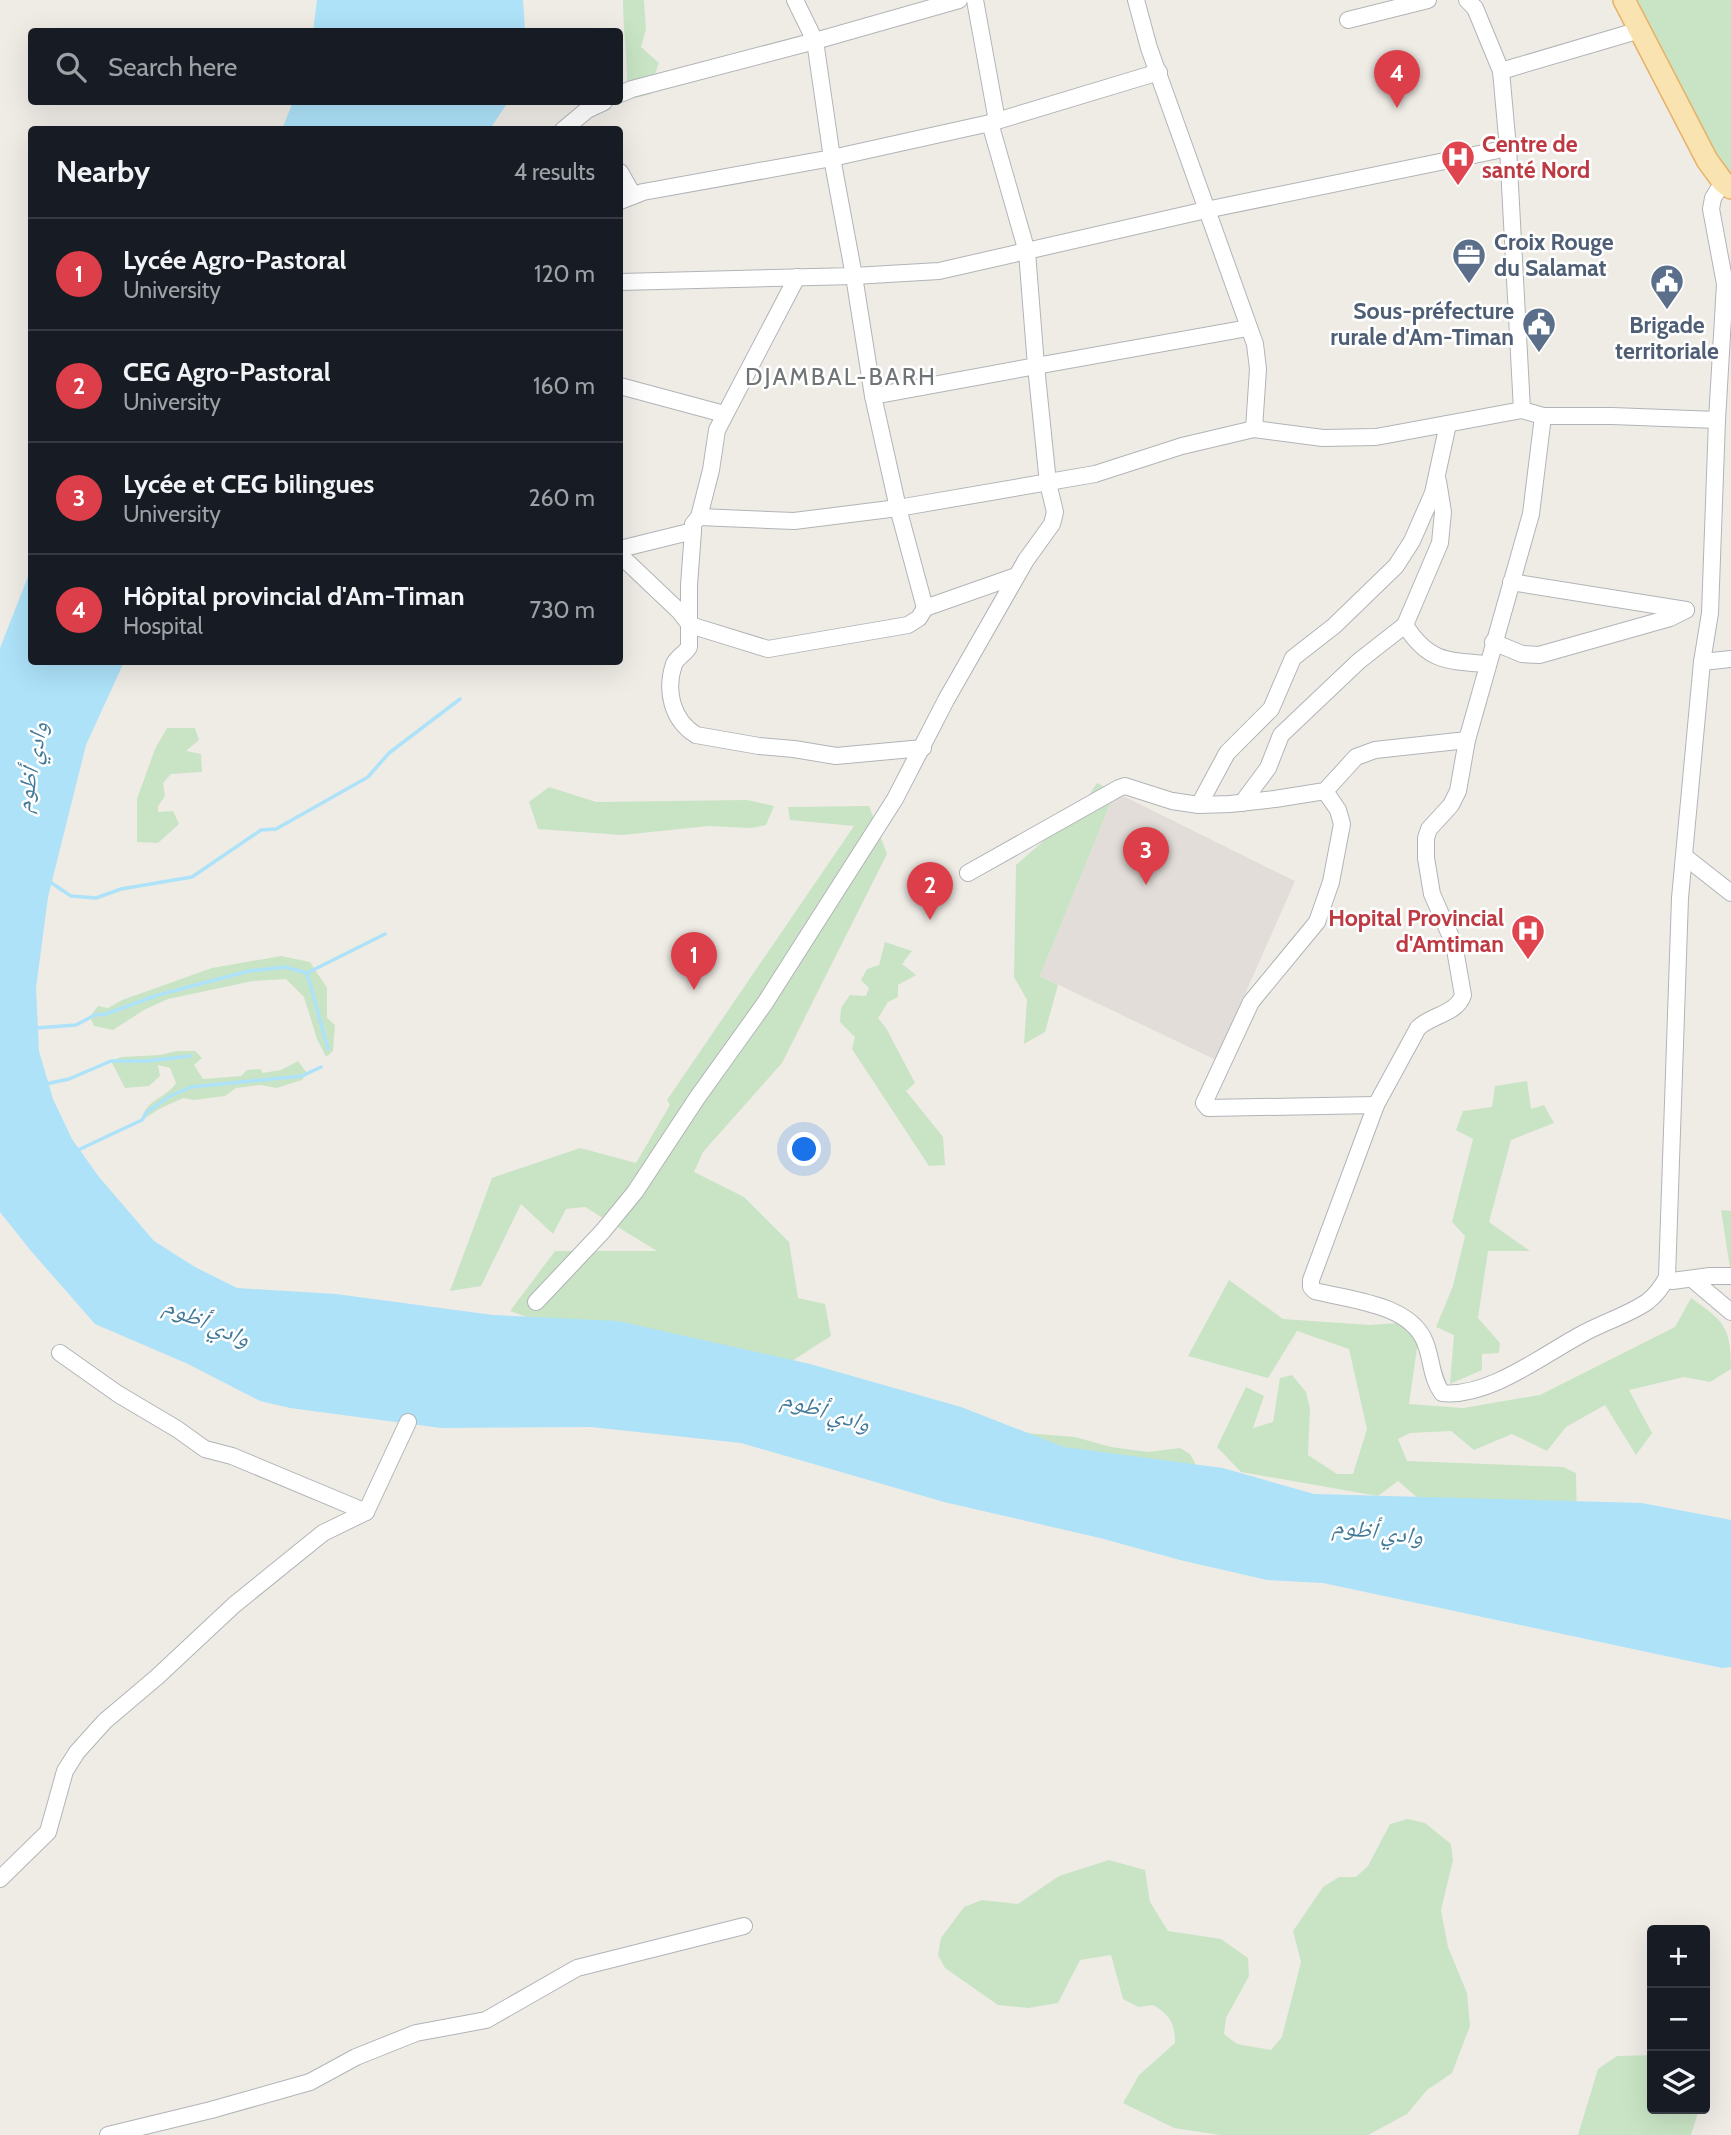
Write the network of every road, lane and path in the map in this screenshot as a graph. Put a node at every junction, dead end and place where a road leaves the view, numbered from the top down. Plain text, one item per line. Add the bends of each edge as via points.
1 (795, 0) edge
2 (959, 0) edge
3 (975, 0) edge
4 (1136, 0) edge
5 (1428, 0) edge
6 (1467, 0) edge
7 (1625, 0) edge
8 (1348, 20) dead end
9 (1640, 30) junction
10 (815, 41) junction
11 (1501, 71) junction
12 (1158, 72) junction
13 (623, 93) edge
14 (598, 105) edge
15 (994, 122) junction
16 (568, 126) edge
17 (1508, 148) junction
18 (832, 158) junction
19 (1727, 185) edge
20 (626, 198) edge
21 (1206, 210) junction
22 (1027, 252) junction
23 (854, 276) junction
24 (797, 277) junction
25 (623, 282) edge
26 (1248, 328) junction
27 (1726, 333) edge
28 (1035, 366) junction
29 (623, 387) edge
30 (873, 396) junction
31 (1522, 410) junction
32 (724, 414) junction
33 (1543, 416) junction
34 (1717, 419) junction
35 (1448, 424) junction
36 (1254, 429) junction
37 (1437, 475) junction
38 (1048, 483) junction
39 (898, 508) junction
40 (696, 524) junction
41 (623, 549) edge
42 (623, 558) edge
43 (1016, 576) junction
44 (1511, 582) junction
45 (925, 608) junction
46 (1686, 610) junction
47 (1710, 613) junction
48 (690, 625) junction
49 (1405, 625) junction
50 (1493, 642) junction
51 (1731, 659) edge
52 (1702, 662) junction
53 (1487, 664) junction
54 (1467, 740) junction
55 (923, 748) junction
56 (1325, 791) junction
57 (1242, 803) junction
58 (1199, 805) junction
59 (1684, 856) junction
60 (968, 873) dead end
61 (1731, 892) edge
62 (1376, 1105) junction
63 (1731, 1276) edge
64 (1667, 1277) junction
65 (1692, 1279) junction
66 (536, 1302) dead end
67 (1731, 1312) edge
68 (60, 1353) dead end
69 (408, 1422) dead end
70 (366, 1511) junction
71 (0, 1879) edge
72 (744, 1926) dead end
73 (108, 2135) edge

1 - 10 street
2 - 10 street
3 - 15 street
4 - 12 street
5 - 8 street
6 - 11 street via 1475,8
7 - 9 main road
9 - 11 street
9 - 19 main road via 1707,160
10 - 13 street
10 - 18 street
11 - 17 street
12 - 15 street
12 - 21 street
14 - 16 street
15 - 18 street
15 - 22 street
17 - 21 street
17 - 31 street
18 - 20 street
18 - 23 street
19 - 27 street via 1713,198 1711,209 1725,284
21 - 22 street
21 - 26 street
22 - 23 street via 939,271
22 - 28 street
23 - 24 street
23 - 30 street
24 - 25 street
24 - 32 street
26 - 28 street
26 - 36 street via 1258,356
27 - 34 street
28 - 30 street
28 - 38 street
29 - 32 street
30 - 39 street
31 - 33 street
31 - 35 street
32 - 40 street
33 - 34 street
33 - 44 street via 1531,514
34 - 47 street
35 - 36 street via 1376,437 1323,438
35 - 37 street
36 - 38 street
37 - 49 street via 1443,512 1440,543
37 - 58 street via 1423,517 1396,566 1327,633 1293,658 1271,709 1227,753
38 - 39 street
38 - 43 street via 1055,518
39 - 40 street via 794,521
39 - 45 street
40 - 41 street
40 - 48 street
42 - 48 street
43 - 45 street
43 - 55 street
44 - 46 street
44 - 50 street
45 - 48 street via 908,625 772,650
46 - 47 street
46 - 50 street via 1539,655
47 - 52 street
48 - 55 street via 689,647 674,664 671,701 687,730 696,735 836,755
49 - 53 street via 1416,643 1446,661
49 - 57 street via 1281,734 1268,768
50 - 53 street
51 - 52 street
52 - 59 street
53 - 54 street
54 - 56 street via 1375,750 1356,757
54 - 62 street via 1458,791 1429,829 1426,858 1432,894 1454,944 1463,995 1454,1008 1418,1028
55 - 66 street via 765,1003 635,1192
56 - 57 street
56 - 62 street via 1342,824 1331,882 1317,922 1251,1002 1204,1103 1208,1108
57 - 58 street
58 - 60 street via 1125,786
59 - 61 street
59 - 64 street
62 - 64 street via 1311,1287 1401,1314 1416,1326 1425,1341 1436,1385 1443,1393 1502,1381 1647,1302
63 - 65 street
64 - 65 street via 1672,1281
65 - 67 street
68 - 70 street via 205,1449
69 - 70 street
70 - 71 street via 323,1533 234,1605 105,1721 65,1771 48,1832
72 - 73 street via 577,1968 486,2020 416,2033 310,2082

